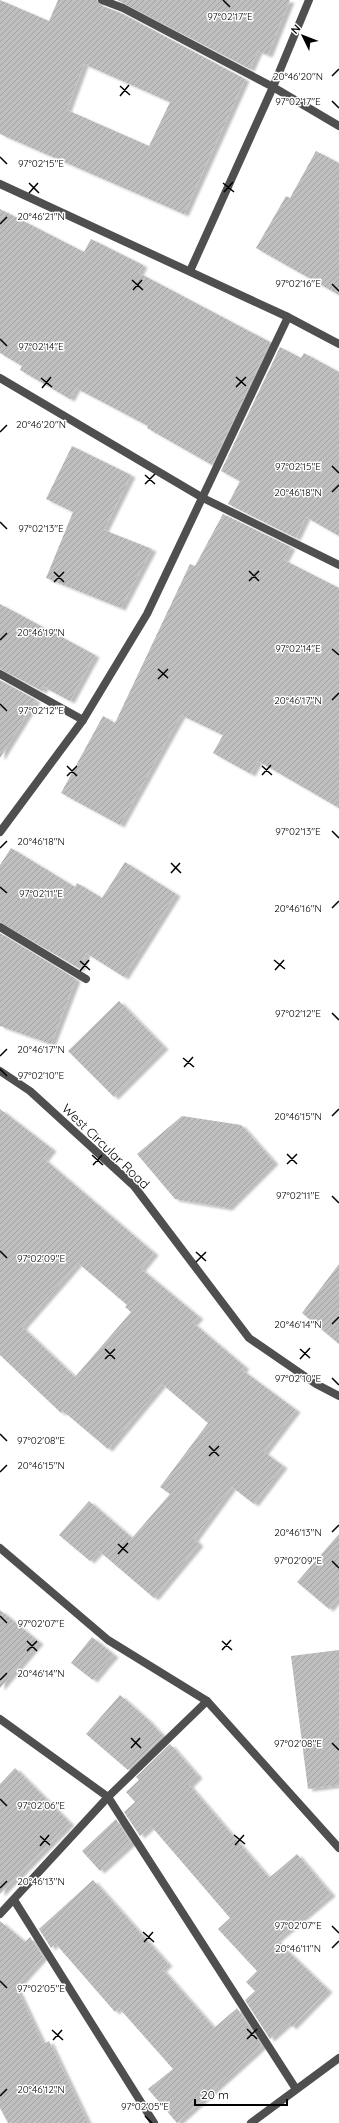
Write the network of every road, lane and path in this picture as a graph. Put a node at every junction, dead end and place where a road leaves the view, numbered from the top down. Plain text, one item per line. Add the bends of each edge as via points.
1 (102, 0) edge
2 (309, 0) edge
3 (273, 87) junction
4 (339, 126) edge
5 (0, 184) edge
6 (190, 271) junction
7 (288, 317) junction
8 (339, 344) edge
9 (0, 378) edge
10 (203, 498) junction
11 (339, 565) edge
12 (0, 674) edge
13 (83, 720) junction
14 (0, 832) edge
15 (0, 927) edge
16 (86, 980) dead end
17 (0, 1071) edge
18 (339, 1396) edge
19 (0, 1548) edge
20 (207, 1701) junction
21 (0, 1719) edge
22 (108, 1797) junction
23 (339, 1848) edge
24 (14, 1900) junction
25 (0, 1914) edge
26 (339, 2058) edge
27 (296, 2089) junction
28 (154, 2123) edge
29 (251, 2123) edge

1 - 3 street via 123,8
2 - 3 street
3 - 4 street
3 - 6 street
5 - 6 street
6 - 7 street
7 - 8 street
7 - 10 street
9 - 10 street
10 - 11 street
10 - 13 street via 147,614
12 - 13 street
13 - 14 street
15 - 16 street
17 - 18 street, West Circular Road via 30,1091 134,1186 249,1338 316,1384
19 - 20 street via 108,1640
20 - 22 street
20 - 23 street
21 - 22 street
22 - 24 street
22 - 27 street
24 - 25 street
24 - 28 street
26 - 27 street
27 - 29 street

